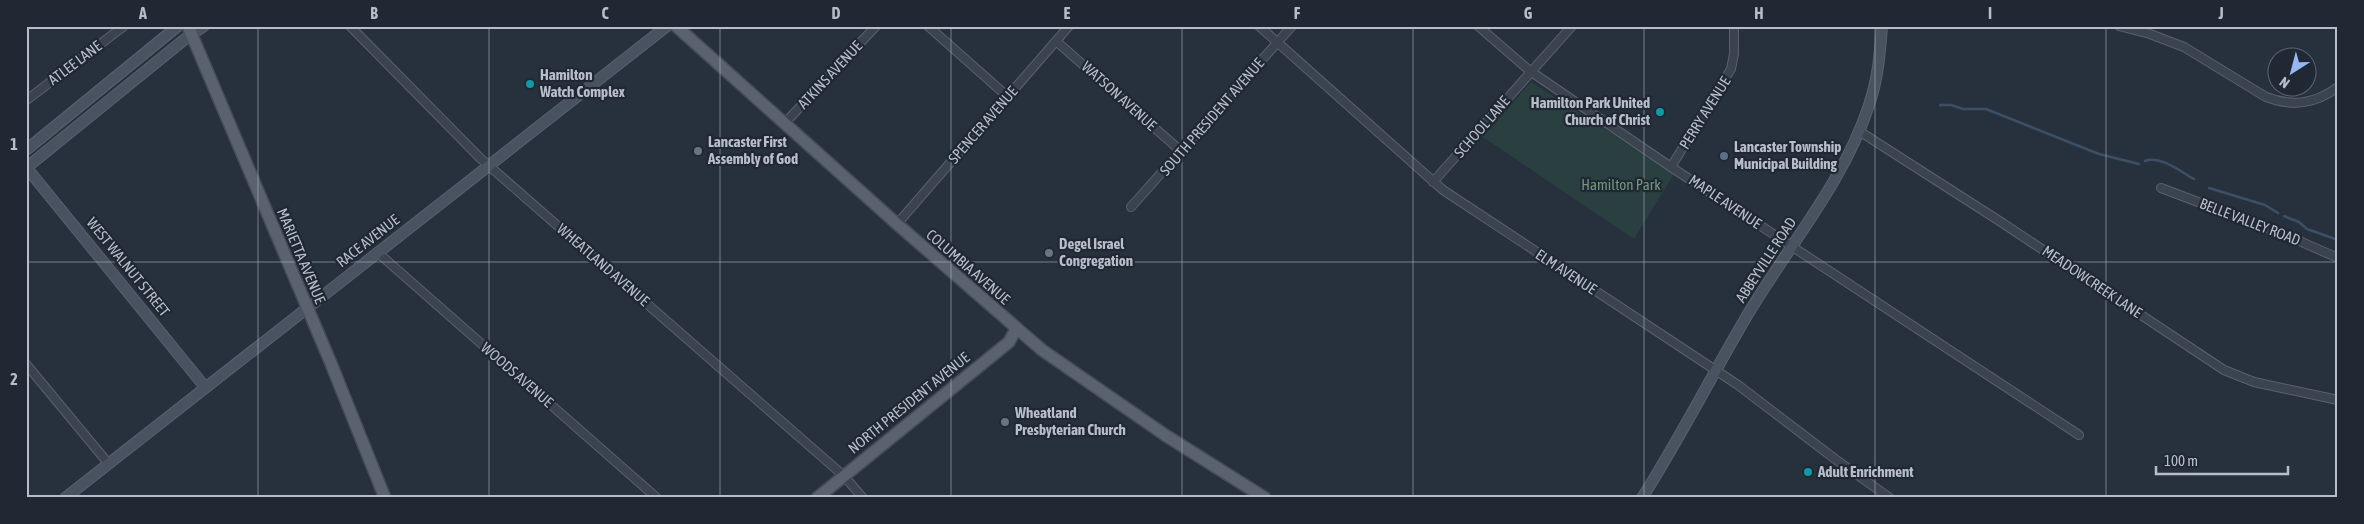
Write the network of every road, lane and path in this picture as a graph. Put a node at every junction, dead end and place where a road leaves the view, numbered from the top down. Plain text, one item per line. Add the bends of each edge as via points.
1 (124, 26) edge
2 (178, 26) edge
3 (204, 26) edge
4 (350, 26) edge
5 (666, 26) edge
6 (676, 26) edge
7 (876, 26) edge
8 (928, 26) edge
9 (1069, 26) edge
10 (1258, 26) edge
11 (1292, 26) edge
12 (1478, 26) edge
13 (1572, 26) edge
14 (1734, 26) edge
15 (1882, 26) edge
16 (2119, 26) edge
17 (190, 31) edge
18 (1056, 41) junction
19 (1278, 43) junction
20 (1530, 72) junction
21 (2338, 87) edge
22 (26, 97) edge
23 (1008, 97) junction
24 (785, 123) junction
25 (1859, 131) junction
26 (26, 150) edge
27 (1182, 152) junction
28 (489, 165) junction
29 (1671, 167) junction
30 (26, 168) edge
31 (1433, 182) junction
32 (2161, 188) dead end
33 (1131, 207) dead end
34 (896, 224) junction
35 (1791, 247) junction
36 (377, 252) junction
37 (2338, 258) edge
38 (307, 307) junction
39 (1016, 329) junction
40 (26, 364) edge
41 (1716, 371) junction
42 (206, 387) junction
43 (2338, 400) edge
44 (2078, 435) dead end
45 (108, 463) junction
46 (844, 476) junction
47 (65, 498) edge
48 (385, 498) edge
49 (657, 498) edge
50 (817, 498) edge
51 (864, 498) edge
52 (1265, 498) edge
53 (1642, 498) edge
54 (1890, 498) edge

1 - 22 street, ATLEE LANE via 28,99
2 - 26 main road
3 - 17 main road
4 - 28 street, WHEATLAND AVENUE
5 - 28 main road, RACE AVENUE
6 - 24 main road, COLUMBIA AVENUE
7 - 24 street, ATKINS AVENUE
8 - 23 street
9 - 18 street, SPENCER AVENUE
10 - 19 street, ELM AVENUE
11 - 19 street, SOUTH PRESIDENT AVENUE
12 - 20 street, MAPLE AVENUE
13 - 20 street, SCHOOL LANE
14 - 29 street, PERRY AVENUE via 1731,69
15 - 25 main road, ABBEYVILLE ROAD via 1876,79
16 - 21 street via 2184,47 2266,97 2278,101 2309,102
17 - 30 main road
17 - 38 main road, MARIETTA AVENUE
18 - 23 street, SPENCER AVENUE
18 - 27 street, WATSON AVENUE
19 - 27 street, SOUTH PRESIDENT AVENUE
19 - 31 street, ELM AVENUE
20 - 29 street, MAPLE AVENUE
20 - 31 street, SCHOOL LANE
23 - 34 street, SPENCER AVENUE
24 - 34 main road, COLUMBIA AVENUE
25 - 35 main road, ABBEYVILLE ROAD via 1830,187
25 - 43 street, MEADOWCREEK LANE via 2224,370 2254,382
27 - 33 street, SOUTH PRESIDENT AVENUE
28 - 36 main road, RACE AVENUE
28 - 46 street, WHEATLAND AVENUE
29 - 35 street, MAPLE AVENUE
30 - 42 main road, WEST WALNUT STREET
31 - 41 street, ELM AVENUE
32 - 37 street, BELLE VALLEY ROAD
34 - 39 main road, COLUMBIA AVENUE
35 - 41 main road, ABBEYVILLE ROAD
35 - 44 street, MAPLE AVENUE
36 - 38 main road, RACE AVENUE
36 - 49 street, WOODS AVENUE
38 - 42 main road, RACE AVENUE
38 - 48 main road, MARIETTA AVENUE
39 - 46 main road, NORTH PRESIDENT AVENUE via 1009,342
39 - 52 main road, COLUMBIA AVENUE via 1094,387
40 - 45 street
41 - 53 main road, ABBEYVILLE ROAD
41 - 54 street, ELM AVENUE
42 - 45 main road, RACE AVENUE
45 - 47 main road, RACE AVENUE
46 - 50 main road, NORTH PRESIDENT AVENUE
46 - 51 street, WHEATLAND AVENUE

